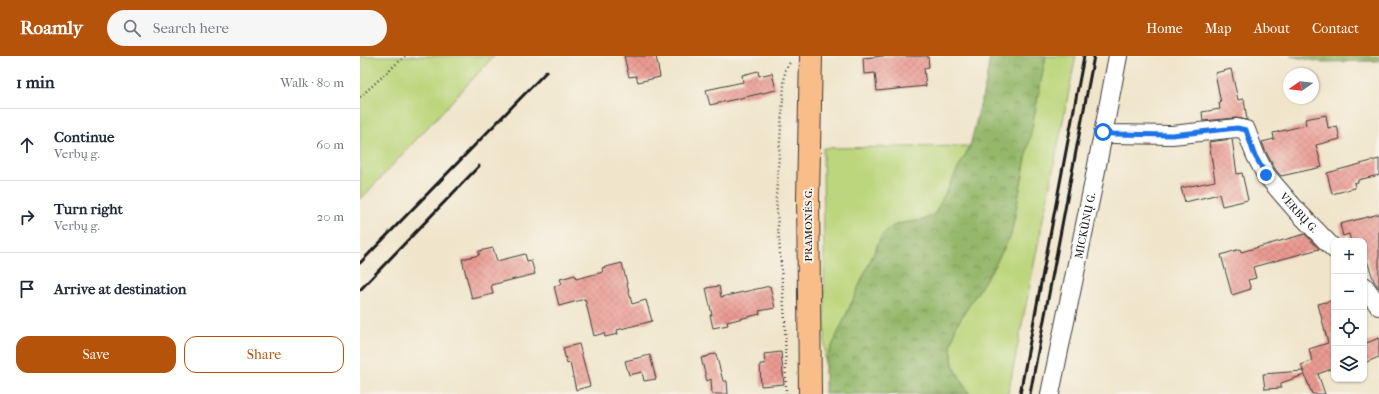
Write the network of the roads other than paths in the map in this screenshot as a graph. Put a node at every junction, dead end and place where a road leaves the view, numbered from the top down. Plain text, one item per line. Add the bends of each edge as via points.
1 (811, 56) edge
2 (1118, 56) edge
3 (1103, 132) junction
4 (1331, 245) edge
5 (1367, 290) edge
6 (1379, 306) edge
7 (810, 394) edge
8 (1050, 394) edge

1 - 7 main road, PRAMONĖS G. via 808,197
2 - 3 street, MICKŪNŲ G.
3 - 4 street, VERBŲ G. via 1172,135 1237,128 1246,130 1254,154 1266,175
3 - 8 street, MICKŪNŲ G.
5 - 6 street

